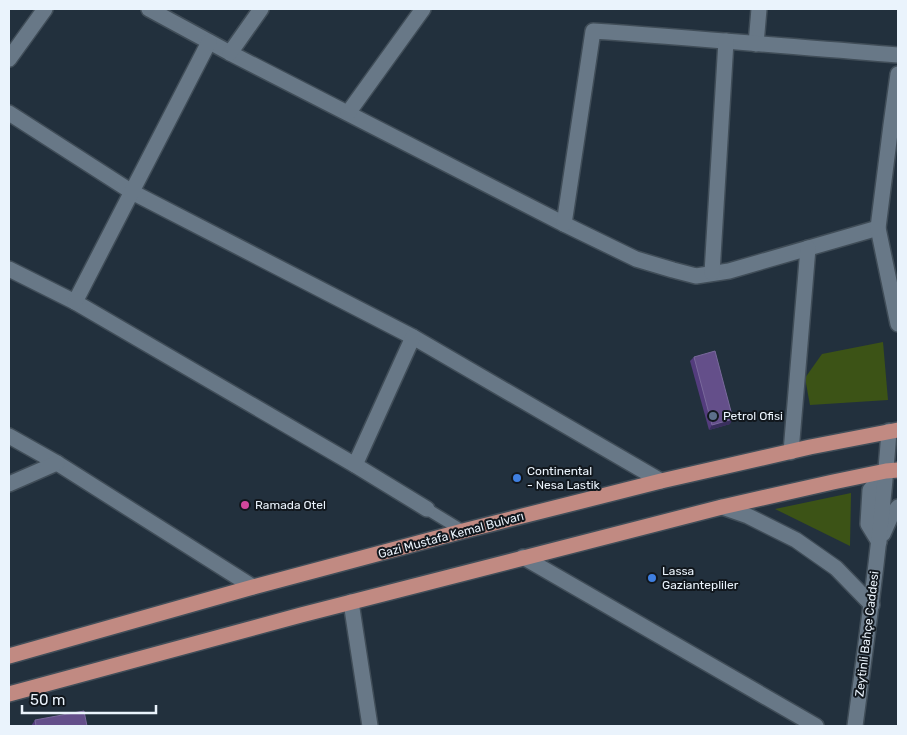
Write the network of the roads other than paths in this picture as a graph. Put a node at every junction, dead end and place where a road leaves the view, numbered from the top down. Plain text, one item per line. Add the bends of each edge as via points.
1 (45, 9) edge
2 (149, 9) edge
3 (261, 9) edge
4 (421, 9) edge
5 (759, 9) edge
6 (726, 40) junction
7 (209, 42) junction
8 (756, 44) junction
9 (230, 53) junction
10 (898, 55) edge
11 (9, 59) edge
12 (898, 74) edge
13 (9, 113) edge
14 (348, 113) junction
15 (894, 124) edge
16 (132, 192) junction
17 (564, 224) junction
18 (878, 228) junction
19 (808, 248) junction
20 (9, 269) edge
21 (712, 273) junction
22 (75, 302) junction
23 (898, 324) edge
24 (412, 337) junction
25 (894, 431) edge
26 (9, 436) edge
27 (791, 452) junction
28 (58, 463) junction
29 (355, 465) junction
30 (892, 471) edge
31 (661, 480) junction
32 (9, 484) edge
33 (722, 507) junction
34 (898, 507) edge
35 (427, 509) joint
36 (463, 531) junction
37 (879, 542) junction
38 (523, 557) junction
39 (253, 587) junction
40 (351, 602) junction
41 (872, 605) junction
42 (9, 656) edge
43 (9, 694) edge
44 (370, 726) edge
45 (816, 726) edge
46 (855, 726) edge

1 - 11 street
2 - 7 street
3 - 9 street
4 - 14 street
5 - 8 street
6 - 8 street
6 - 17 street via 593,31
6 - 21 street
7 - 9 street
7 - 16 street
8 - 10 street
9 - 14 street
12 - 15 street
13 - 16 street
14 - 17 street
15 - 18 street
16 - 22 street
16 - 24 street
17 - 21 street via 636,259 696,276
18 - 19 street
18 - 23 street
19 - 21 street
19 - 27 street
20 - 22 street
22 - 29 street
24 - 29 street
24 - 31 street
25 - 27 highway, Gazi Mustafa Kemal Bulvarı
25 - 30 street
26 - 28 street
27 - 31 highway, Gazi Mustafa Kemal Bulvarı
28 - 32 street
28 - 39 street
29 - 35 street
30 - 33 highway
30 - 37 street via 870,490 868,524
31 - 36 highway, Gazi Mustafa Kemal Bulvarı
33 - 38 highway
33 - 41 street via 796,540 836,568
34 - 37 street
35 - 36 street
36 - 39 highway, Gazi Mustafa Kemal Bulvarı
37 - 41 street, Zeytinli Bahçe Caddesi
38 - 40 highway
38 - 45 street
39 - 42 highway, Gazi Mustafa Kemal Bulvarı
40 - 43 highway
40 - 44 street
41 - 46 street, Zeytinli Bahçe Caddesi

